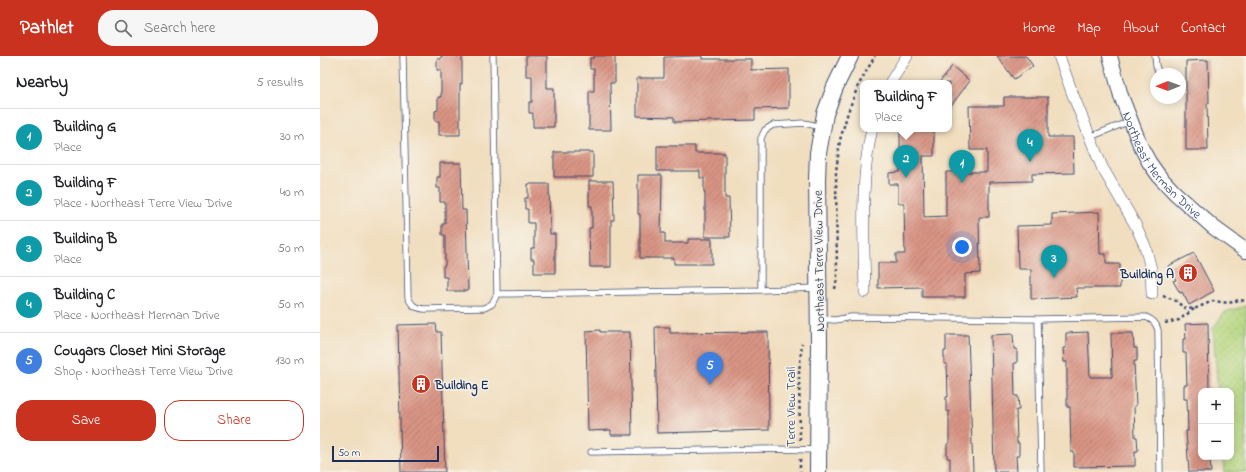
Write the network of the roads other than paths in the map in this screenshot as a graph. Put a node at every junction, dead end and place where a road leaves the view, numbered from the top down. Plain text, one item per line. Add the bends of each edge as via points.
1 (403, 56) edge
2 (493, 56) edge
3 (850, 56) edge
4 (907, 56) edge
5 (1059, 56) edge
6 (1110, 56) edge
7 (1155, 56) edge
8 (1157, 68) edge
9 (892, 80) edge
10 (1130, 121) junction
11 (822, 127) junction
12 (872, 132) edge
13 (1090, 137) junction
14 (1246, 251) edge
15 (818, 288) junction
16 (761, 290) junction
17 (864, 292) dead end
18 (497, 294) junction
19 (1152, 294) road end
20 (818, 319) junction
21 (1038, 320) junction
22 (818, 450) junction
23 (591, 452) dead end
24 (818, 472) edge
25 (1041, 472) edge
26 (1160, 472) edge

1 - 18 lane via 408,297 412,306 420,309 484,308 492,304
2 - 18 lane
3 - 11 main road, Northeast Terre View Drive via 835,87
4 - 9 street
5 - 13 street
6 - 10 street, Northeast Merman Drive
7 - 8 lane
10 - 13 lane
10 - 14 street, Northeast Merman Drive via 1141,147 1159,176 1213,227
11 - 15 main road, Northeast Terre View Drive via 817,180
11 - 16 lane via 804,123 773,125 765,130 761,138
12 - 17 street via 865,189
13 - 19 street via 1102,168 1145,246 1151,269
15 - 16 lane
15 - 20 main road, Northeast Terre View Drive
16 - 18 lane
20 - 21 lane via 858,317
20 - 22 main road, Northeast Terre View Drive
21 - 25 lane
21 - 26 lane via 1146,317 1153,320 1158,330
22 - 23 lane
22 - 24 main road, Northeast Terre View Drive

